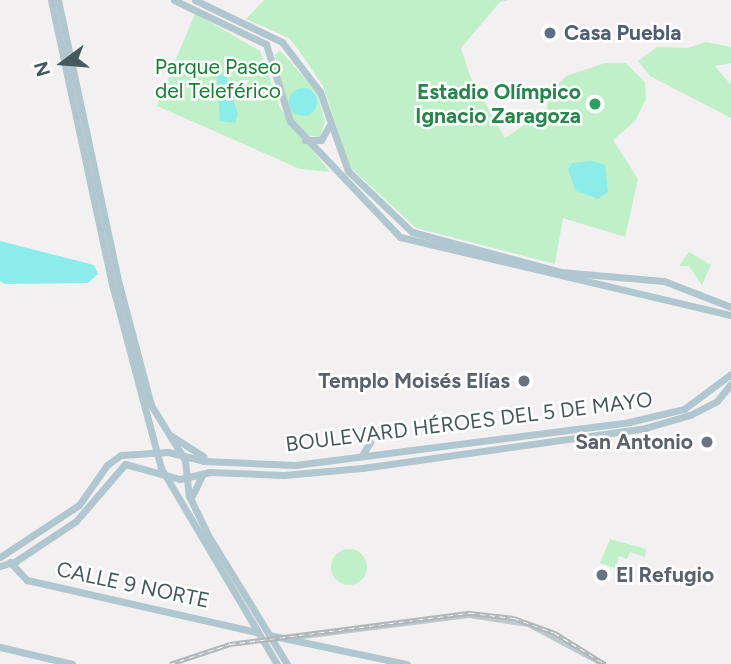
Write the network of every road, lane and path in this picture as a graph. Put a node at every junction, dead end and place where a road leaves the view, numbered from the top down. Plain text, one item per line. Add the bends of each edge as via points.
1 (51, 0) edge
2 (58, 0) edge
3 (166, 0) edge
4 (174, 0) edge
5 (184, 0) edge
6 (193, 0) edge
7 (210, 7) junction
8 (186, 9) junction
9 (205, 18) junction
10 (301, 65) junction
11 (274, 71) junction
12 (330, 122) junction
13 (304, 140) junction
14 (731, 307) edge
15 (731, 314) edge
16 (731, 368) edge
17 (731, 374) edge
18 (731, 387) edge
19 (702, 398) junction
20 (160, 426) junction
21 (157, 441) junction
22 (370, 442) dead end
23 (158, 452) junction
24 (143, 453) junction
25 (182, 454) junction
26 (358, 458) junction
27 (211, 461) junction
28 (154, 472) junction
29 (203, 473) junction
30 (189, 476) junction
31 (166, 477) junction
32 (178, 491) junction
33 (191, 500) junction
34 (3, 556) edge
35 (11, 564) junction
36 (0, 566) edge
37 (265, 636) junction
38 (286, 638) junction
39 (0, 647) edge
40 (274, 662) edge
41 (72, 664) edge
42 (287, 664) edge
43 (407, 664) edge
44 (603, 664) edge

1 - 21 main road via 122,331
2 - 20 main road via 125,313
3 - 8 main road
4 - 11 main road via 254,36 269,49
5 - 10 main road via 281,47
6 - 7 main road
6 - 8 main road
7 - 9 main road via 203,9
7 - 10 main road via 282,42
8 - 9 main road
9 - 11 main road via 258,43
10 - 12 main road via 320,92
11 - 13 main road via 285,112
12 - 13 main road via 325,138
12 - 14 main road via 340,158 354,179 405,227 425,238 561,271 664,281
13 - 15 main road via 412,245
16 - 19 main road
17 - 19 main road, BOULEVARD HÉROES DEL 5 DE MAYO
18 - 29 main road, BOULEVARD HÉROES DEL 5 DE MAYO via 717,401 669,423 577,438 317,472
19 - 26 main road, BOULEVARD HÉROES DEL 5 DE MAYO via 668,414 629,422
20 - 25 main road
20 - 27 main road
21 - 23 main road
21 - 24 main road
22 - 26 main road via 369,450
23 - 24 main road, BOULEVARD HÉROES DEL 5 DE MAYO
23 - 25 main road, BOULEVARD HÉROES DEL 5 DE MAYO
23 - 28 main road
23 - 31 main road
24 - 34 main road via 111,461 79,505
25 - 27 main road, BOULEVARD HÉROES DEL 5 DE MAYO
25 - 30 main road
26 - 27 main road, BOULEVARD HÉROES DEL 5 DE MAYO via 295,465
28 - 31 main road
28 - 32 main road
28 - 35 main road via 138,464 121,465 82,515
29 - 30 main road, BOULEVARD HÉROES DEL 5 DE MAYO
29 - 33 main road
30 - 31 main road, BOULEVARD HÉROES DEL 5 DE MAYO
30 - 33 main road
31 - 32 main road
32 - 37 main road
33 - 37 main road
34 - 35 main road, CALLE 9 NORTE
35 - 36 main road
35 - 37 main road, CALLE 9 NORTE via 27,580 237,625
37 - 38 main road, CALLE 9 NORTE
37 - 40 main road
37 - 42 main road
38 - 43 main road, CALLE 9 NORTE
38 - 44 street via 469,615 528,624 562,637
39 - 41 main road

